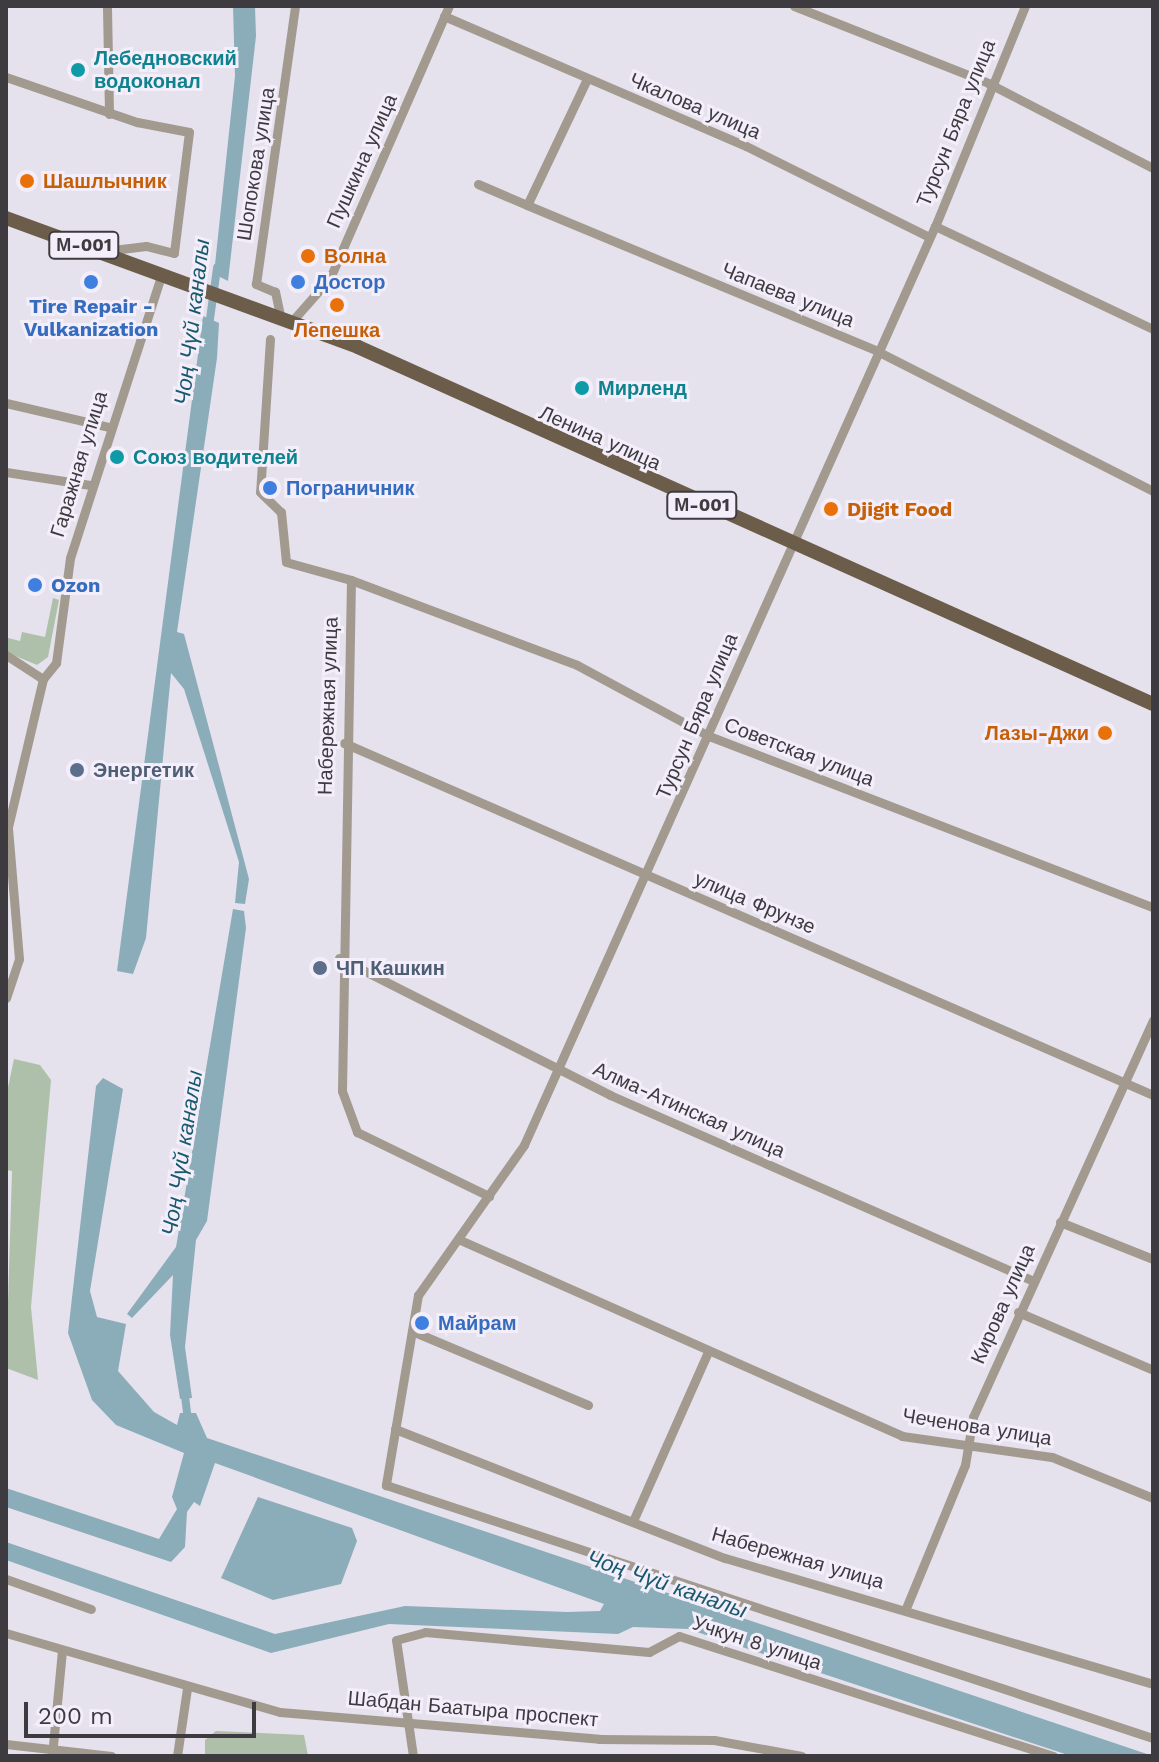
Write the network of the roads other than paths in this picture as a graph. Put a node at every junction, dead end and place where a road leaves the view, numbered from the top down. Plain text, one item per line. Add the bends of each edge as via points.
1 (295, 6) edge
2 (449, 6) edge
3 (794, 6) edge
4 (1025, 6) edge
5 (107, 8) dead end
6 (444, 16) junction
7 (6, 77) edge
8 (586, 81) junction
9 (988, 83) junction
10 (109, 114) junction
11 (1153, 168) edge
12 (478, 184) dead end
13 (527, 205) junction
14 (6, 218) edge
15 (935, 226) junction
16 (929, 237) junction
17 (102, 252) junction
18 (162, 272) junction
19 (287, 318) junction
20 (1153, 329) edge
21 (270, 339) dead end
22 (877, 351) junction
23 (6, 403) edge
24 (108, 427) junction
25 (6, 472) edge
26 (90, 485) junction
27 (1153, 491) edge
28 (791, 544) junction
29 (351, 580) junction
30 (6, 655) edge
31 (47, 676) junction
32 (1153, 704) edge
33 (709, 736) junction
34 (344, 743) junction
35 (648, 876) junction
36 (1153, 907) edge
37 (339, 958) junction
38 (6, 998) edge
39 (1153, 1020) edge
40 (559, 1071) junction
41 (1125, 1083) junction
42 (1153, 1095) edge
43 (489, 1196) junction
44 (1060, 1222) junction
45 (458, 1239) junction
46 (1153, 1259) edge
47 (1032, 1280) junction
48 (1018, 1312) junction
49 (412, 1331) junction
50 (708, 1352) junction
51 (1153, 1370) edge
52 (588, 1405) dead end
53 (395, 1429) junction
54 (966, 1442) junction
55 (1153, 1498) edge
56 (633, 1521) junction
57 (6, 1579) edge
58 (906, 1608) junction
59 (91, 1609) dead end
60 (6, 1633) edge
61 (62, 1650) junction
62 (1153, 1684) edge
63 (187, 1688) junction
64 (406, 1717) junction
65 (1153, 1738) edge
66 (6, 1744) edge
67 (52, 1754) edge
68 (111, 1756) edge
69 (177, 1756) edge
70 (413, 1756) edge
71 (802, 1756) edge
72 (1053, 1756) edge

1 - 19 street, Шопокова улица via 256,284 275,292
2 - 6 street, Пушкина улица
3 - 9 street
4 - 9 street, Турсун Бяра улица
5 - 10 street
6 - 8 street, Чкалова улица
6 - 19 street, Пушкина улица via 330,278
7 - 10 street
8 - 13 street
8 - 16 street, Чкалова улица via 746,146
9 - 11 street
9 - 15 street, Турсун Бяра улица
10 - 17 street via 189,132 174,253 146,246
12 - 13 street, Чапаева улица
13 - 22 street, Чапаева улица
14 - 17 main road, М-001
15 - 16 street, Турсун Бяра улица
15 - 20 street
16 - 22 street, Турсун Бяра улица
17 - 18 main road, М-001
18 - 19 main road, Ленина улица / М-001
18 - 24 street, Гаражная улица
19 - 28 main road, Ленина улица / М-001
21 - 29 street via 260,492 281,512 286,562
22 - 27 street, Чапаева улица
22 - 28 street, Турсун Бяра улица
23 - 24 street
24 - 26 street, Гаражная улица
25 - 26 street
26 - 31 street, Гаражная улица
28 - 32 main road, Ленина улица / М-001
28 - 33 street, Турсун Бяра улица
29 - 33 street, Советская улица via 577,665
29 - 34 street, Набережная улица
30 - 31 street
31 - 38 street, Гаражная улица via 8,827 19,959
33 - 35 street, Турсун Бяра улица
33 - 36 street, Советская улица
34 - 35 street, улица Фрунзе
34 - 37 street, Набережная улица
35 - 40 street, Турсун Бяра улица
35 - 41 street, улица Фрунзе
37 - 40 street, Алма-Атинская улица
37 - 43 street, Набережная улица via 342,1091 357,1132
39 - 41 street, Кирова улица
40 - 43 street, Турсун Бяра улица via 524,1145
40 - 47 street, Алма-Атинская улица
41 - 42 street, улица Фрунзе
41 - 44 street, Кирова улица
43 - 45 street, Турсун Бяра улица
44 - 46 street
44 - 47 street, Кирова улица
45 - 49 street, Турсун Бяра улица via 418,1295
45 - 50 street, Чеченова улица
47 - 48 street, Кирова улица
48 - 51 street
48 - 54 street, Кирова улица
49 - 52 street
49 - 53 street, Турсун Бяра улица
50 - 54 street, Чеченова улица via 902,1436
50 - 56 street
53 - 56 street, Набережная улица
53 - 65 street, Турсун Бяра улица via 386,1485
54 - 55 street, Чеченова улица via 1079,1464
54 - 58 street, Кирова улица via 965,1465
56 - 58 street, Набережная улица via 725,1558
57 - 59 street
58 - 62 street, Набережная улица
60 - 61 street, Шабдан Баатыра проспект
61 - 63 street, Шабдан Баатыра проспект
61 - 67 street
63 - 64 street, Шабдан Баатыра проспект via 280,1712
63 - 69 street
64 - 70 street
64 - 71 street, Шабдан Баатыра проспект via 577,1737 737,1742
64 - 72 street, Учкун 8 улица via 396,1640 425,1632 649,1652 679,1636
66 - 67 street
67 - 68 street

